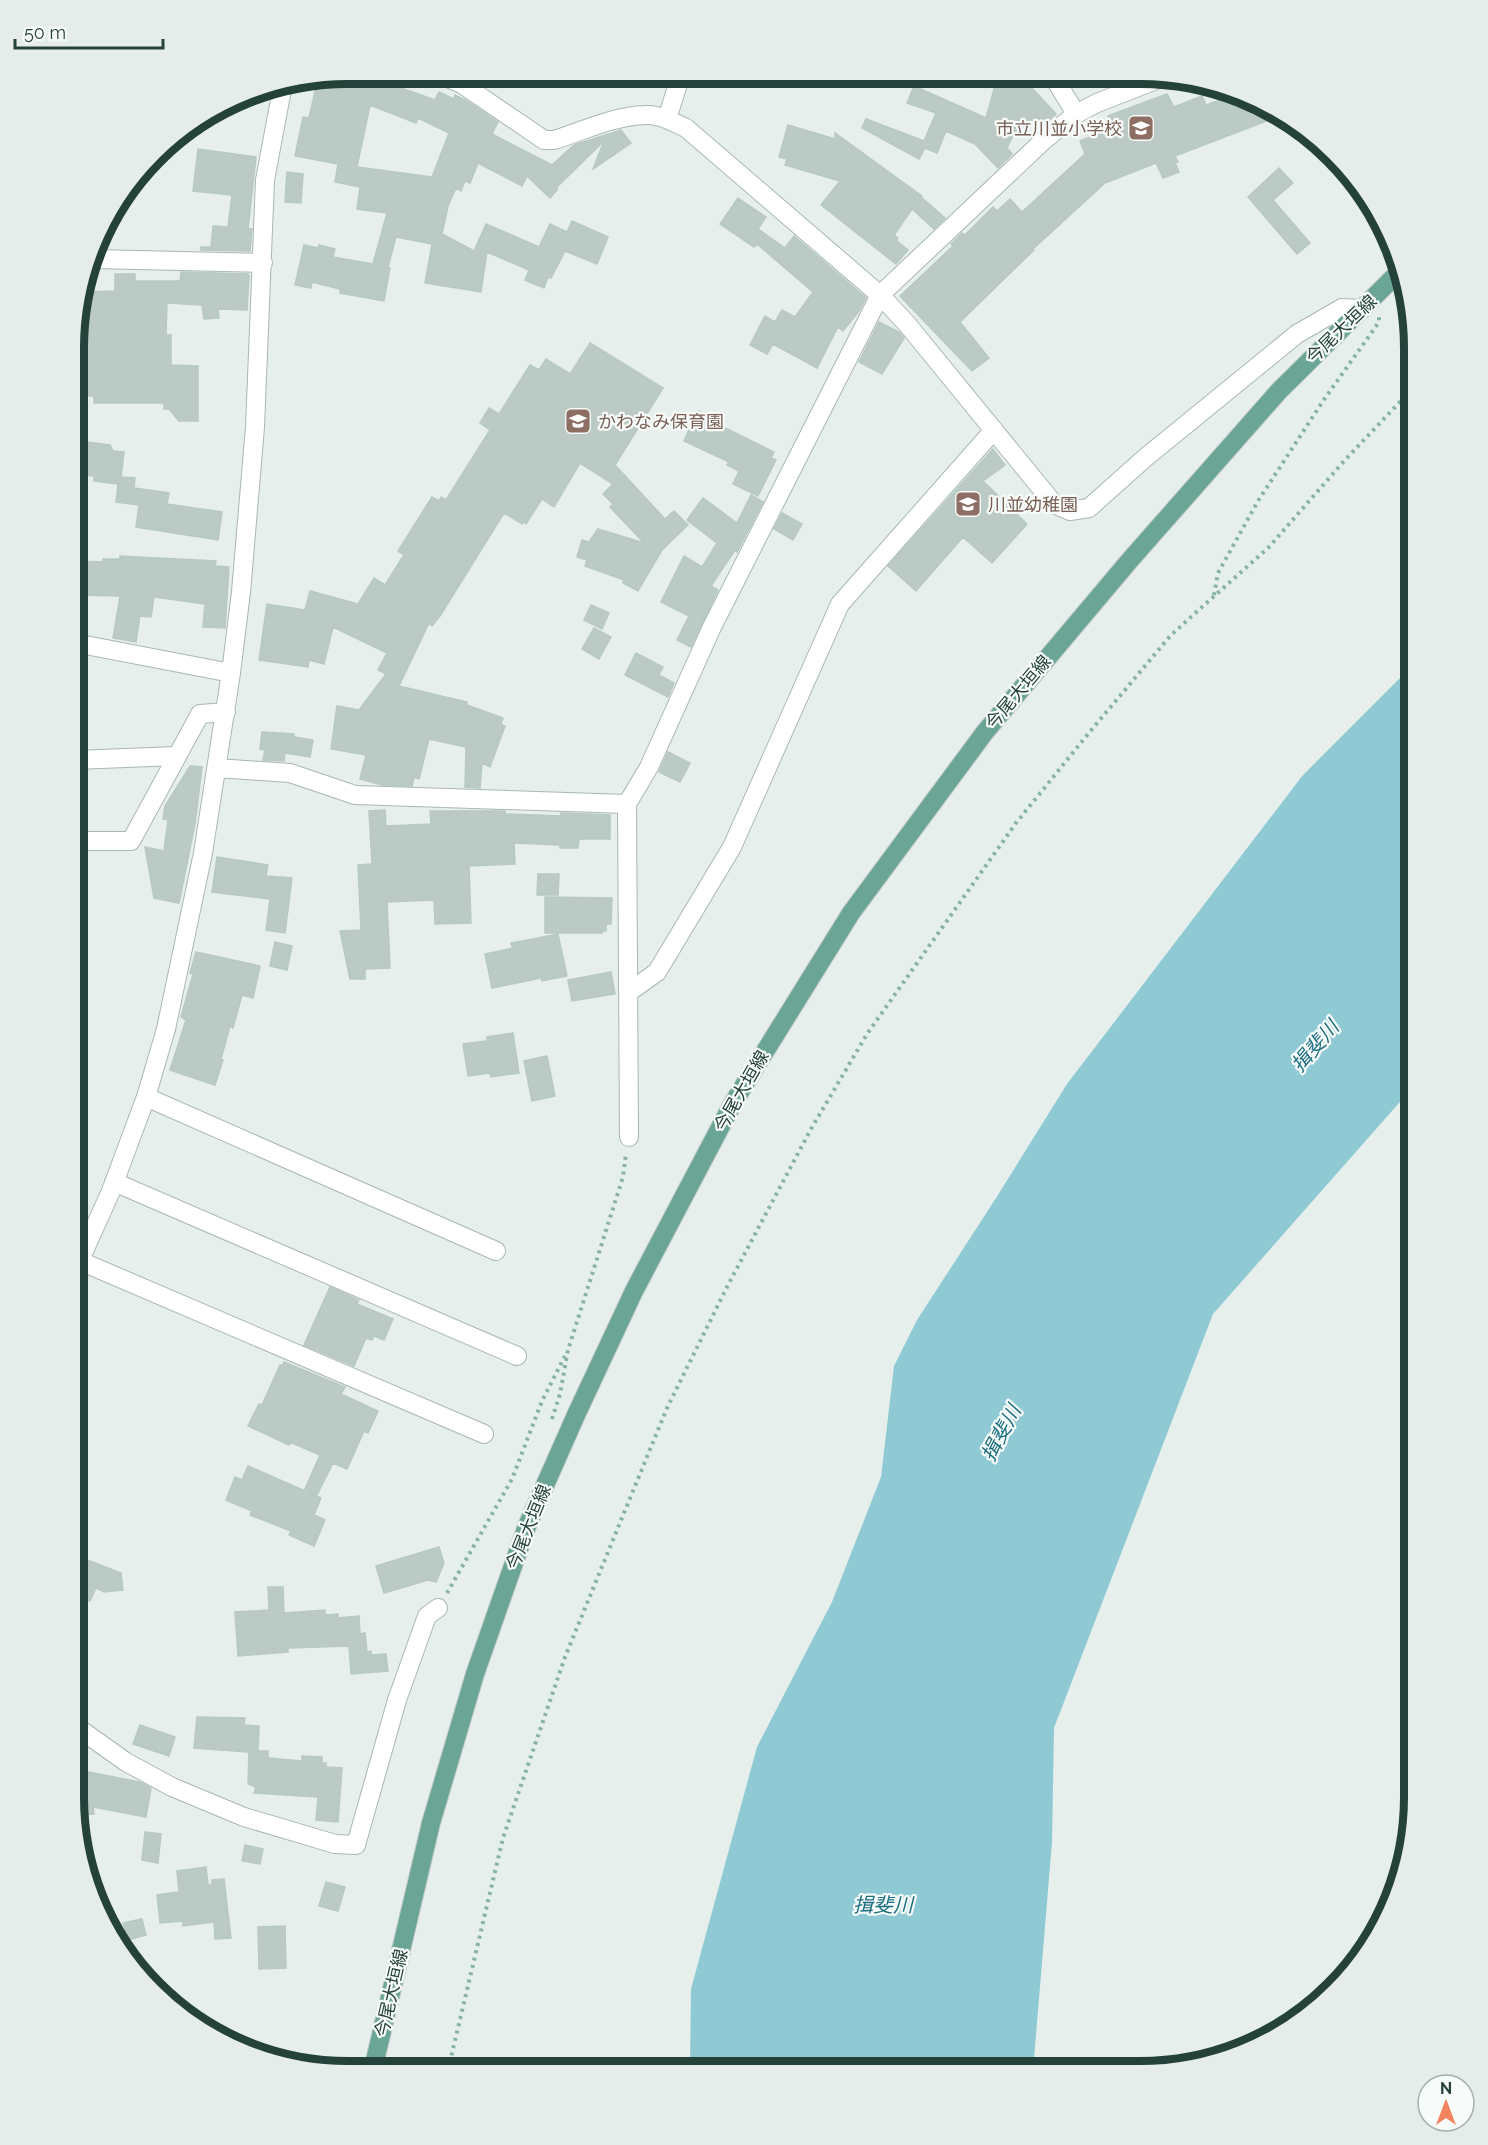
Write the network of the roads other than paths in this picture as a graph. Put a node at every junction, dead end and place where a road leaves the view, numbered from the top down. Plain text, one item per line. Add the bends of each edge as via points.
1 (462, 84) edge
2 (678, 84) edge
3 (1058, 84) edge
4 (1145, 84) edge
5 (281, 93) edge
6 (1076, 114) junction
7 (668, 119) junction
8 (99, 259) edge
9 (263, 263) junction
10 (1394, 277) edge
11 (880, 295) junction
12 (1362, 309) junction
13 (994, 430) junction
14 (84, 644) edge
15 (231, 673) junction
16 (226, 712) junction
17 (177, 756) junction
18 (84, 760) edge
19 (218, 768) junction
20 (627, 804) junction
21 (84, 841) edge
22 (629, 992) junction
23 (146, 1097) junction
24 (629, 1137) road end
25 (114, 1182) junction
26 (84, 1251) edge
27 (496, 1251) dead end
28 (84, 1270) edge
29 (517, 1356) dead end
30 (484, 1434) dead end
31 (438, 1608) road end
32 (84, 1732) edge
33 (375, 2061) edge

1 - 7 street via 544,140 628,117 647,114
2 - 7 street
3 - 6 street
4 - 6 street
5 - 9 street via 265,180
6 - 11 street via 1042,141
7 - 11 street via 686,128
8 - 9 street
9 - 15 street via 255,427
10 - 12 main road, 今尾大垣線
11 - 13 street
11 - 20 street via 712,627 649,767
12 - 13 street via 1342,308 1297,334 1144,458 1089,508 1070,511 1054,504
12 - 33 main road, 今尾大垣線 via 1279,391 985,732 851,913 733,1103 634,1291 527,1526 475,1674 431,1823
13 - 22 street via 840,604 732,847 657,972
14 - 15 street
15 - 16 street
16 - 17 street via 200,714
16 - 19 street
17 - 18 street
17 - 21 street via 131,841
19 - 20 street via 290,773 355,795
19 - 23 street via 166,1029
20 - 22 street
22 - 24 street
23 - 25 street
23 - 27 street
25 - 26 street
25 - 29 street
28 - 30 street
31 - 32 street via 427,1616 397,1700 357,1845 335,1844 244,1817 172,1787 126,1762

